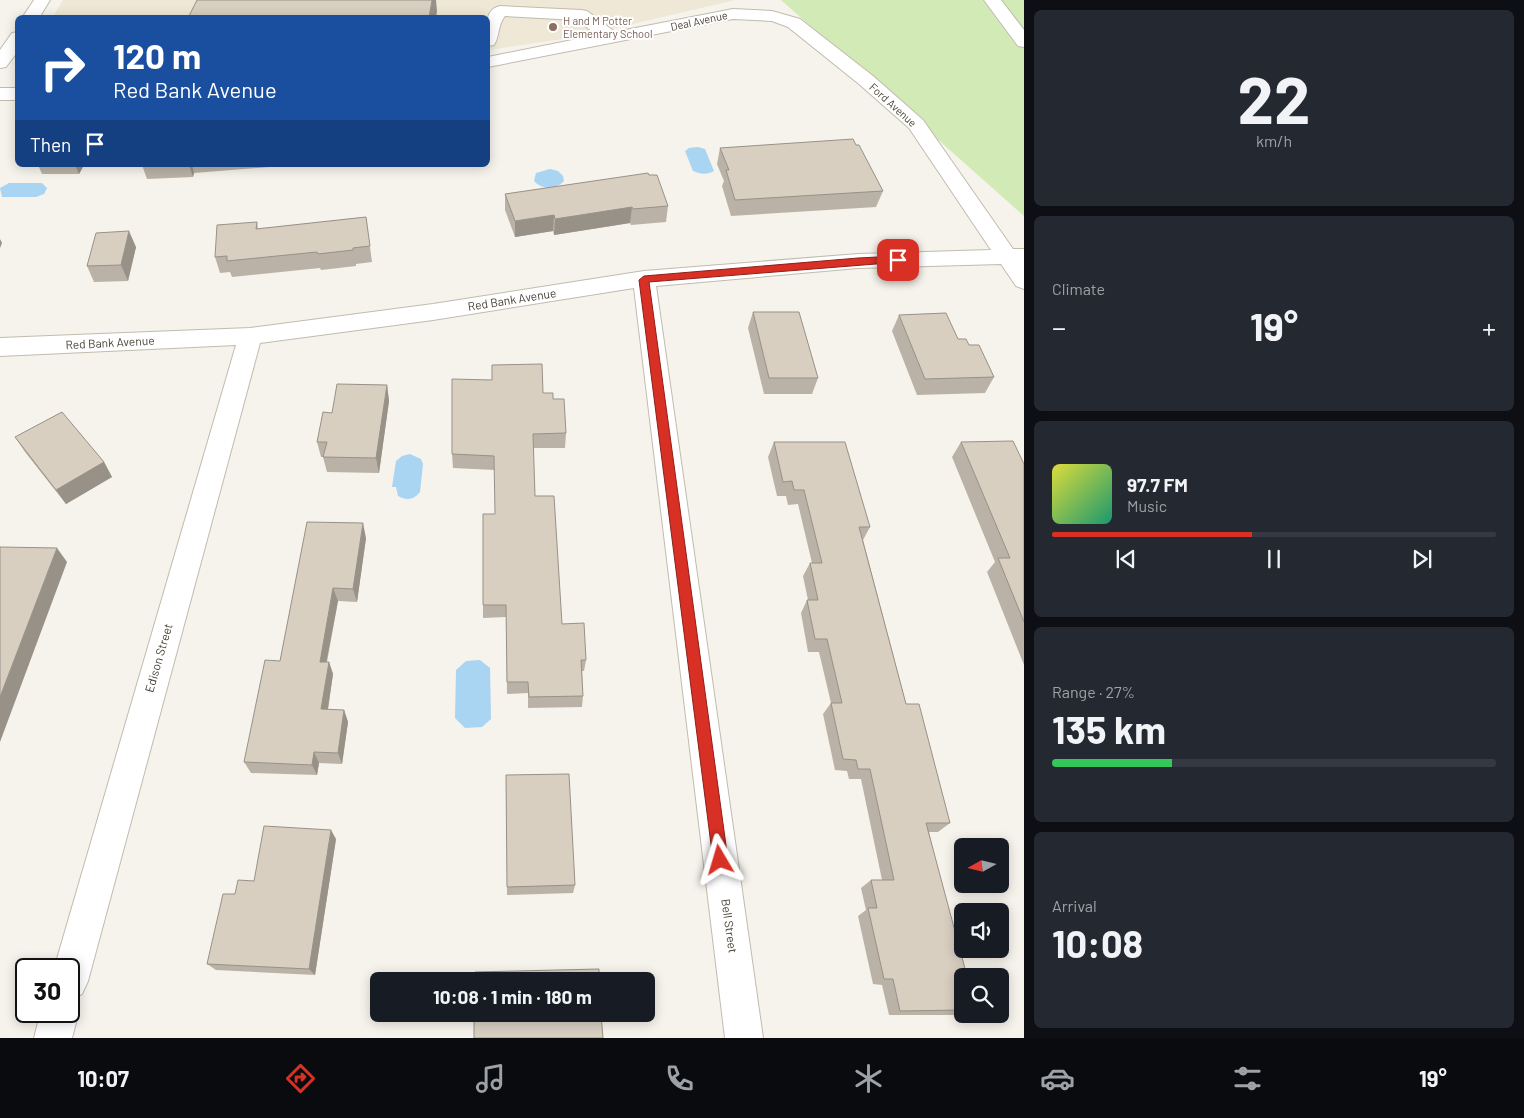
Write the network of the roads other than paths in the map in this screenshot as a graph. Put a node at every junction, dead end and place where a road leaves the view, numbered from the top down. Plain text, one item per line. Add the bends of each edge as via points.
1 (42, 0) edge
2 (992, 0) edge
3 (764, 14) joint
4 (32, 15) edge
5 (490, 29) edge
6 (613, 38) junction
7 (15, 41) edge
8 (1024, 42) edge
9 (490, 62) edge
10 (0, 63) edge
11 (0, 94) edge
12 (15, 94) edge
13 (1016, 256) edge
14 (644, 280) junction
15 (1024, 281) edge
16 (250, 336) junction
17 (0, 347) edge
18 (75, 958) edge
19 (57, 1023) edge
20 (53, 1038) edge
21 (744, 1038) edge

1 - 4 street
2 - 8 street
3 - 6 street, Deal Avenue via 733,14
3 - 13 street, Ford Avenue via 794,23 916,124
5 - 6 street via 500,12 581,15
6 - 9 street, Deal Avenue
7 - 10 street
11 - 12 street
13 - 14 street, Red Bank Avenue via 858,261
13 - 15 street, Ford Avenue
14 - 16 street, Red Bank Avenue
14 - 21 street, Bell Street
16 - 17 street, Red Bank Avenue
16 - 18 street, Edison Street
19 - 20 street

